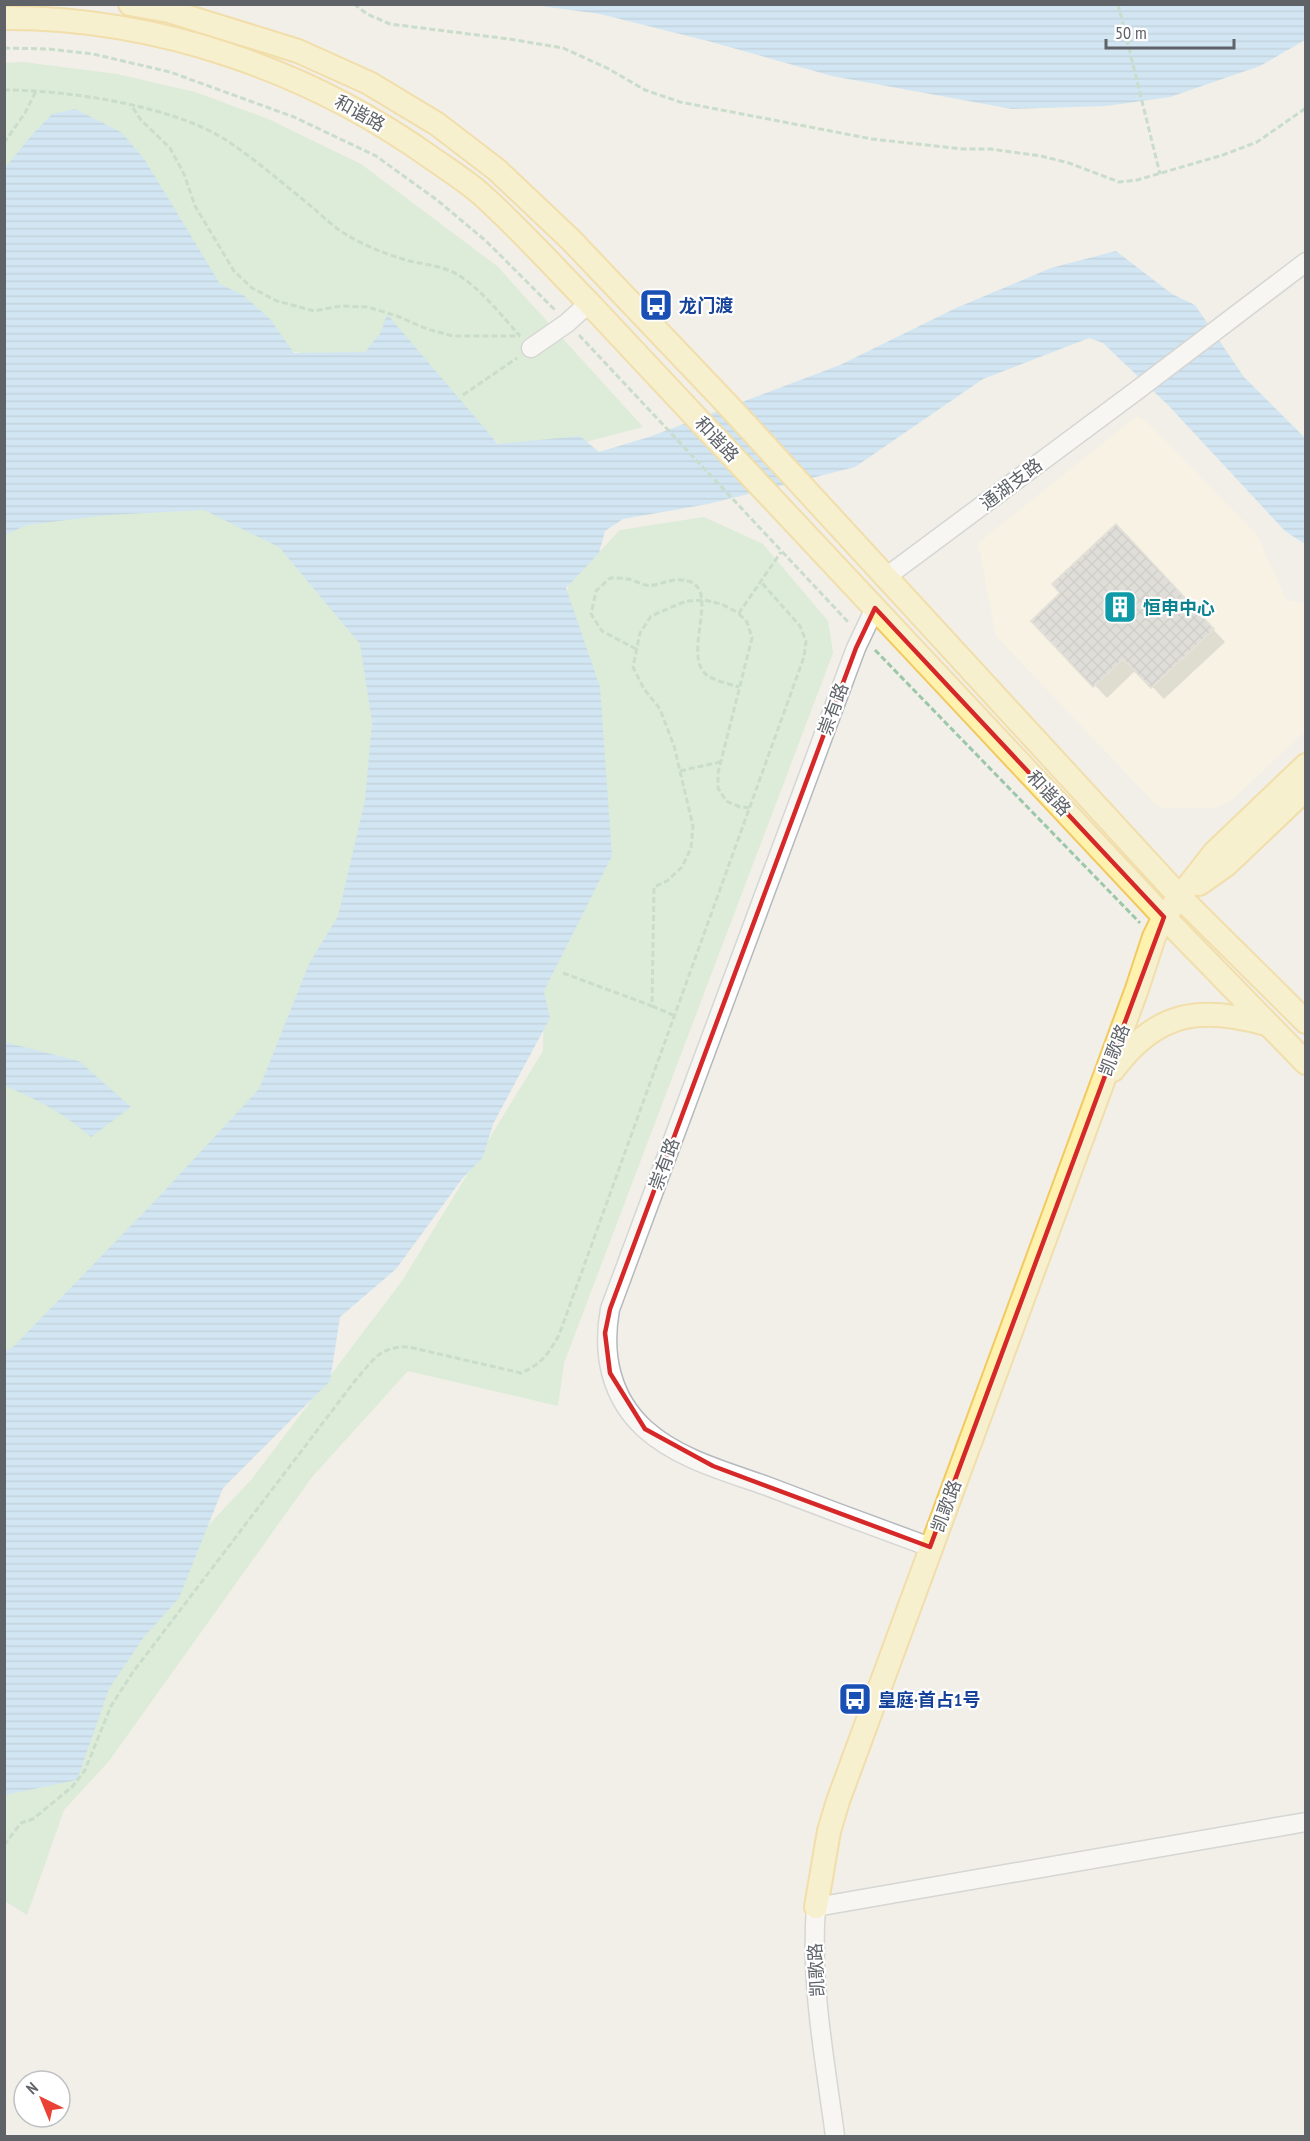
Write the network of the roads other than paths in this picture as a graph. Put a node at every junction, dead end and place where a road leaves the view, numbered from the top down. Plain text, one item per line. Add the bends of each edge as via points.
1 (130, 4) edge
2 (4, 18) edge
3 (1305, 261) edge
4 (589, 303) junction
5 (526, 342) road end
6 (882, 573) junction
7 (875, 608) junction
8 (1305, 765) edge
9 (1305, 789) edge
10 (1181, 897) junction
11 (1159, 927) junction
12 (1305, 1022) edge
13 (1266, 1024) junction
14 (1305, 1063) edge
15 (1100, 1088) junction
16 (930, 1547) junction
17 (1305, 1822) edge
18 (816, 1907) junction
19 (836, 2136) edge

1 - 6 main road, 和谐路 via 170,11 298,51 369,83 436,124 497,170 726,404
2 - 4 main road, 和谐路 via 78,21 153,34 232,55 339,100 480,193
3 - 6 street, 通湖支路 via 1136,391
4 - 5 street via 567,322
4 - 7 main road, 和谐路
6 - 10 main road, 和谐路
7 - 11 main road, 和谐路
7 - 16 street, 崇有路 via 861,636 610,1309 606,1354 610,1373 630,1411 645,1429 666,1444 713,1466
8 - 10 main road, 凯歌路 via 1214,853
9 - 10 main road, 凯歌路 via 1226,865
10 - 11 main road, 凯歌路
10 - 12 main road, 和谐路
11 - 13 main road, 和谐路
11 - 15 main road, 凯歌路
13 - 14 main road, 和谐路
13 - 15 main road via 1225,1015 1176,1018 1142,1037
15 - 16 main road, 凯歌路
16 - 18 main road, 凯歌路 via 838,1801
17 - 18 street
18 - 19 street, 凯歌路 via 816,1991

